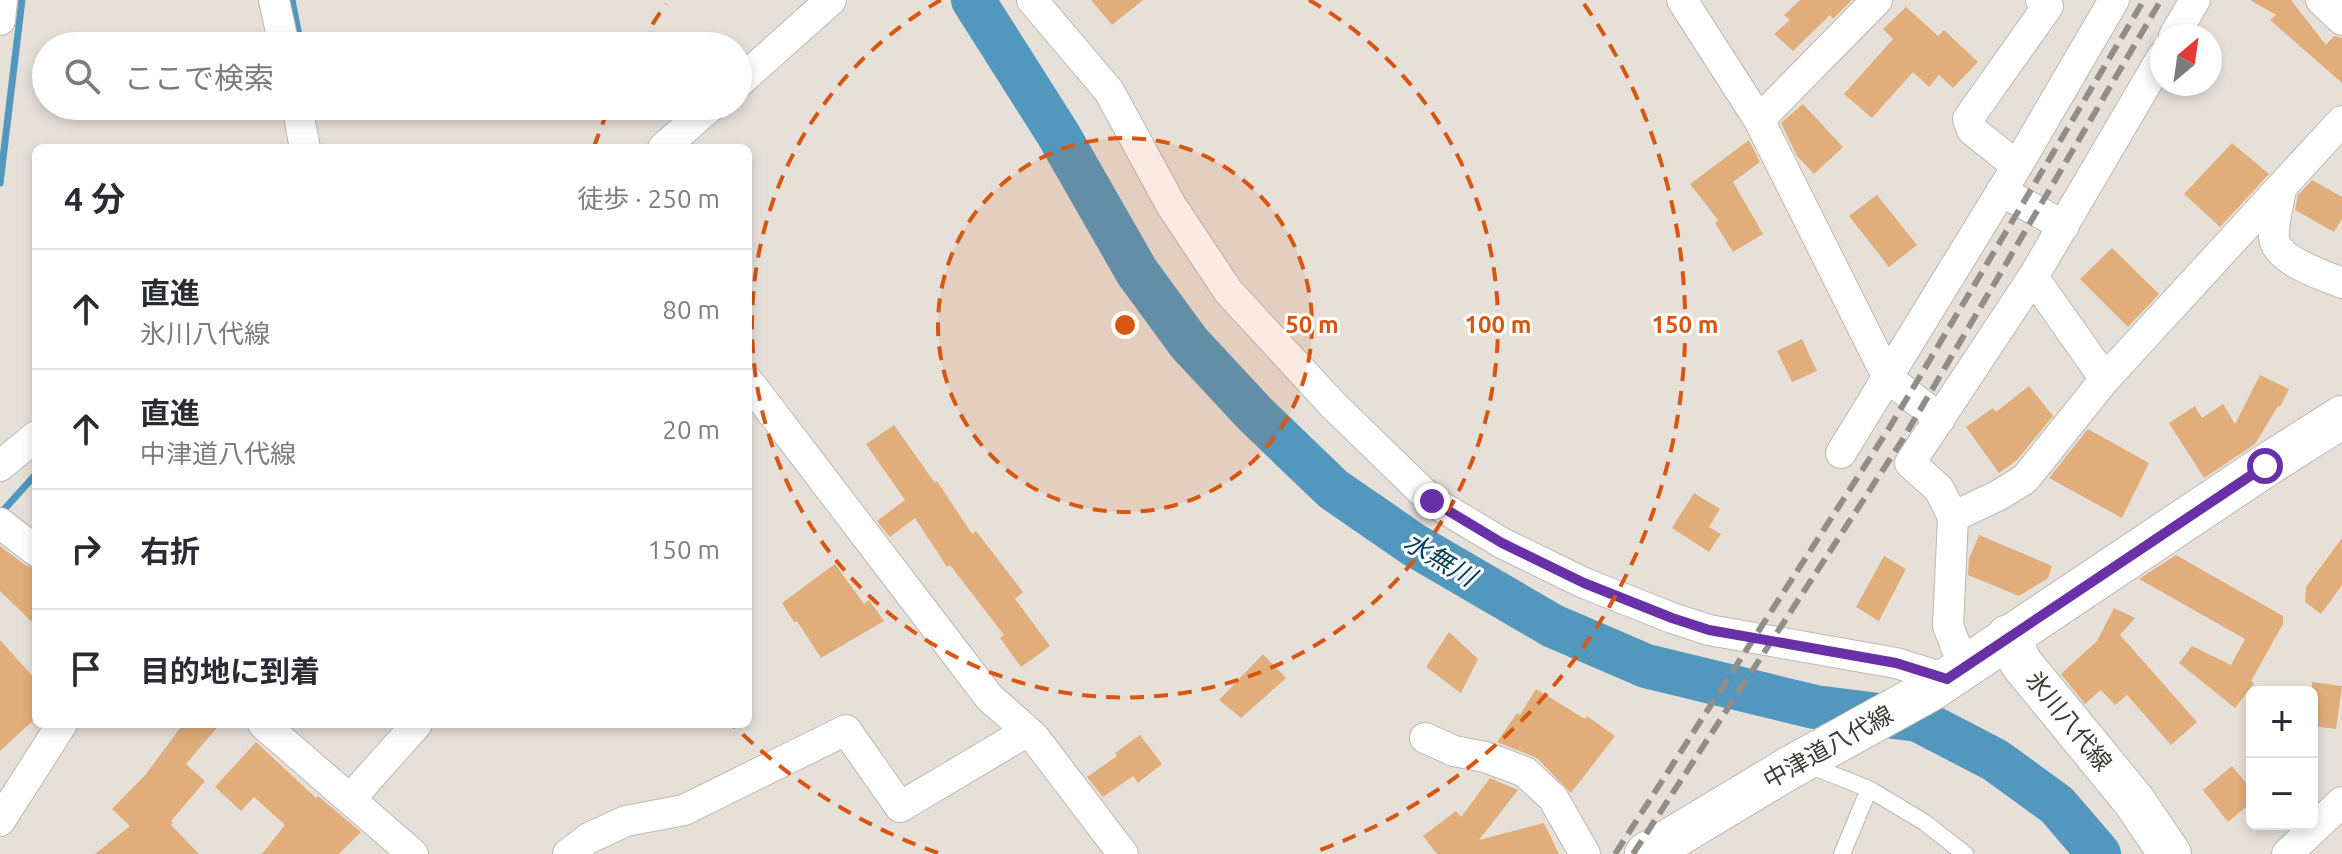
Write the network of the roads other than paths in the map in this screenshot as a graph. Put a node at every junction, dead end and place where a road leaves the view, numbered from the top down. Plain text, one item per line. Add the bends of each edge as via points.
1 (2, 0) edge
2 (274, 0) edge
3 (831, 0) edge
4 (1032, 0) edge
5 (1682, 0) edge
6 (1877, 0) edge
7 (2041, 0) edge
8 (2114, 0) edge
9 (2195, 0) edge
10 (2321, 0) edge
11 (0, 20) edge
12 (2342, 20) edge
13 (2181, 24) edge
14 (281, 32) edge
15 (752, 71) edge
16 (2150, 78) edge
17 (300, 120) edge
18 (695, 120) edge
19 (1759, 120) junction
20 (2342, 121) edge
21 (304, 144) edge
22 (668, 144) edge
23 (2009, 178) junction
24 (2282, 186) junction
25 (2064, 226) junction
26 (2033, 277) junction
27 (2342, 283) edge
28 (1888, 378) junction
29 (2105, 379) junction
30 (752, 386) edge
31 (2342, 417) edge
32 (1940, 419) junction
33 (32, 439) edge
34 (1841, 453) dead end
35 (0, 466) edge
36 (1953, 517) junction
37 (2008, 636) junction
38 (1948, 678) junction
39 (59, 728) edge
40 (268, 728) edge
41 (413, 728) edge
42 (1026, 732) junction
43 (1425, 738) dead end
44 (1817, 753) junction
45 (1869, 789) junction
46 (351, 798) junction
47 (2342, 802) edge
48 (0, 821) edge
49 (2160, 840) edge
50 (2297, 845) edge
51 (413, 854) edge
52 (568, 854) edge
53 (1123, 854) edge
54 (1585, 854) edge
55 (1646, 854) edge
56 (1842, 854) edge
57 (1965, 854) edge
58 (2193, 854) edge

1 - 11 street
2 - 14 street
3 - 15 street
4 - 38 street via 1109,91 1171,205 1228,291 1334,406 1432,501 1502,543 1672,618
5 - 19 street
6 - 19 street
7 - 23 street via 2048,6 1968,119
8 - 23 street
9 - 13 street
10 - 12 street
16 - 25 street
17 - 21 street
18 - 22 street
19 - 28 street
20 - 24 street
23 - 25 street
23 - 28 street
24 - 27 street via 2277,247 2286,257
24 - 29 street
25 - 26 street
26 - 29 street
26 - 32 street
28 - 32 street
28 - 34 street
29 - 36 street via 2025,479
30 - 42 street via 989,697
31 - 37 main road
32 - 36 street via 1910,463 1939,489
33 - 35 street
36 - 38 street
37 - 38 main road, 中津道八代線
37 - 49 main road, 氷川八代線 via 2021,663
38 - 44 main road, 中津道八代線
39 - 48 street
40 - 46 street
41 - 46 street
42 - 52 street via 900,807 846,730 684,810 626,821
42 - 53 street
43 - 54 street via 1525,772 1553,798
44 - 45 lane
44 - 55 main road, 中津道八代線
45 - 56 lane
45 - 57 lane
46 - 51 street
47 - 50 street
49 - 58 street via 2180,837

